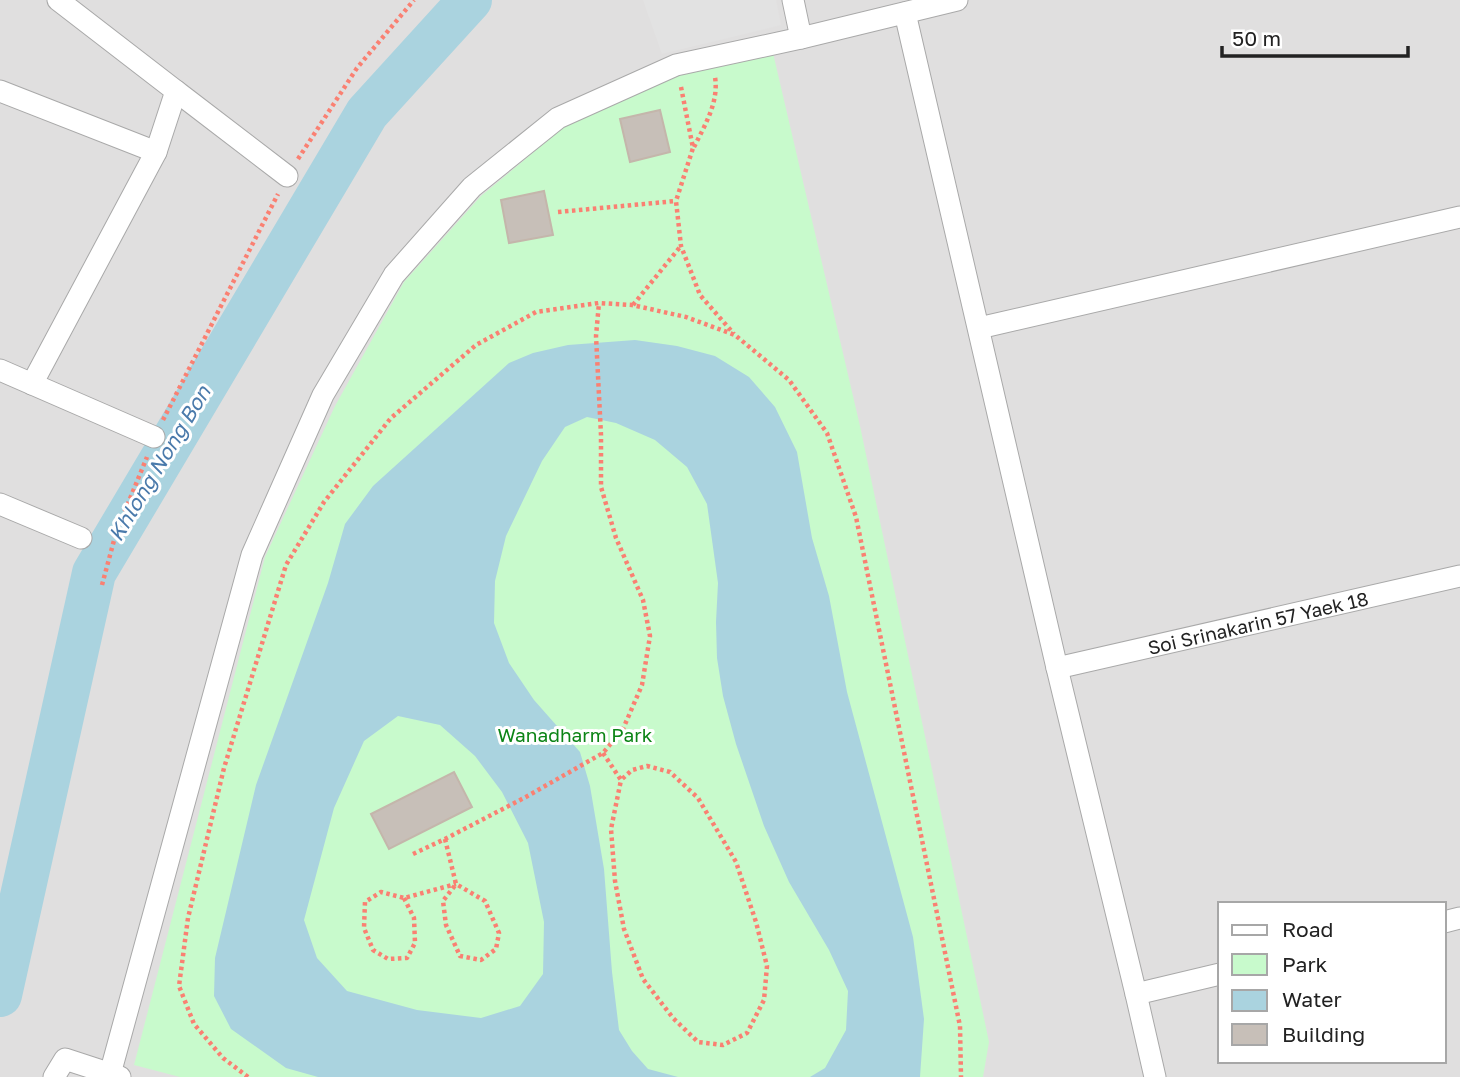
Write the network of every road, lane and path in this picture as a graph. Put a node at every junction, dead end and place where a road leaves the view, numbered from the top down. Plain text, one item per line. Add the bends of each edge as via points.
1 (58, 0) edge
2 (414, 0) edge
3 (793, 0) edge
4 (957, 0) edge
5 (905, 13) junction
6 (802, 38) junction
7 (711, 58) junction
8 (676, 65) junction
9 (0, 91) edge
10 (176, 91) junction
11 (693, 148) junction
12 (156, 152) junction
13 (287, 176) junction
14 (676, 201) junction
15 (558, 212) dead end
16 (1460, 217) edge
17 (681, 246) junction
18 (599, 303) junction
19 (632, 305) junction
20 (979, 328) junction
21 (735, 335) junction
22 (0, 370) edge
23 (32, 384) junction
24 (154, 437) junction
25 (0, 504) edge
26 (80, 538) dead end
27 (1460, 576) edge
28 (102, 584) dead end
29 (1057, 668) junction
30 (603, 752) junction
31 (621, 780) junction
32 (445, 839) junction
33 (413, 854) dead end
34 (456, 884) junction
35 (404, 898) junction
36 (1218, 974) edge
37 (1136, 994) junction
38 (115, 1075) edge
39 (54, 1077) edge
40 (248, 1077) edge
41 (961, 1077) edge
42 (1155, 1077) edge

1 - 10 street
2 - 13 path via 357,68
3 - 6 street
4 - 5 street
5 - 6 street
5 - 20 street
6 - 7 street
7 - 8 street
7 - 11 path via 716,84 711,114
8 - 11 path
8 - 38 street via 558,118 472,187 394,275 323,396 252,555
9 - 12 street
10 - 12 street
10 - 13 street
11 - 14 path
12 - 23 street
13 - 24 path
14 - 15 path
14 - 17 path
16 - 20 street
17 - 19 path
17 - 21 path via 700,295
18 - 19 path
18 - 30 path via 601,487 616,538 643,600 650,636 642,685 623,729
18 - 40 path via 536,312 476,345 391,418 324,502 286,565 223,768 188,918 179,986 194,1024 223,1058
19 - 21 path via 686,317
20 - 29 street
21 - 41 path via 789,380 827,433 856,517 960,1026
22 - 23 street
23 - 24 street
24 - 28 path via 116,533
25 - 26 street
27 - 29 street, Soi Srinakarin 57 Yaek 18
29 - 37 street
30 - 31 path
30 - 32 path
31 - 31 path via 611,829 615,881 624,929 643,979 698,1042 723,1045 747,1033 764,1000 767,965 736,862 698,798 670,772 647,766 632,769
32 - 33 path
32 - 34 path
34 - 34 path via 485,901 499,933 496,950 481,960 460,956 446,925 443,901
34 - 35 path
35 - 35 path via 381,892 365,902 364,928 373,950 388,959 407,958 415,943 414,918
36 - 37 street
37 - 42 street
38 - 39 street via 65,1059

